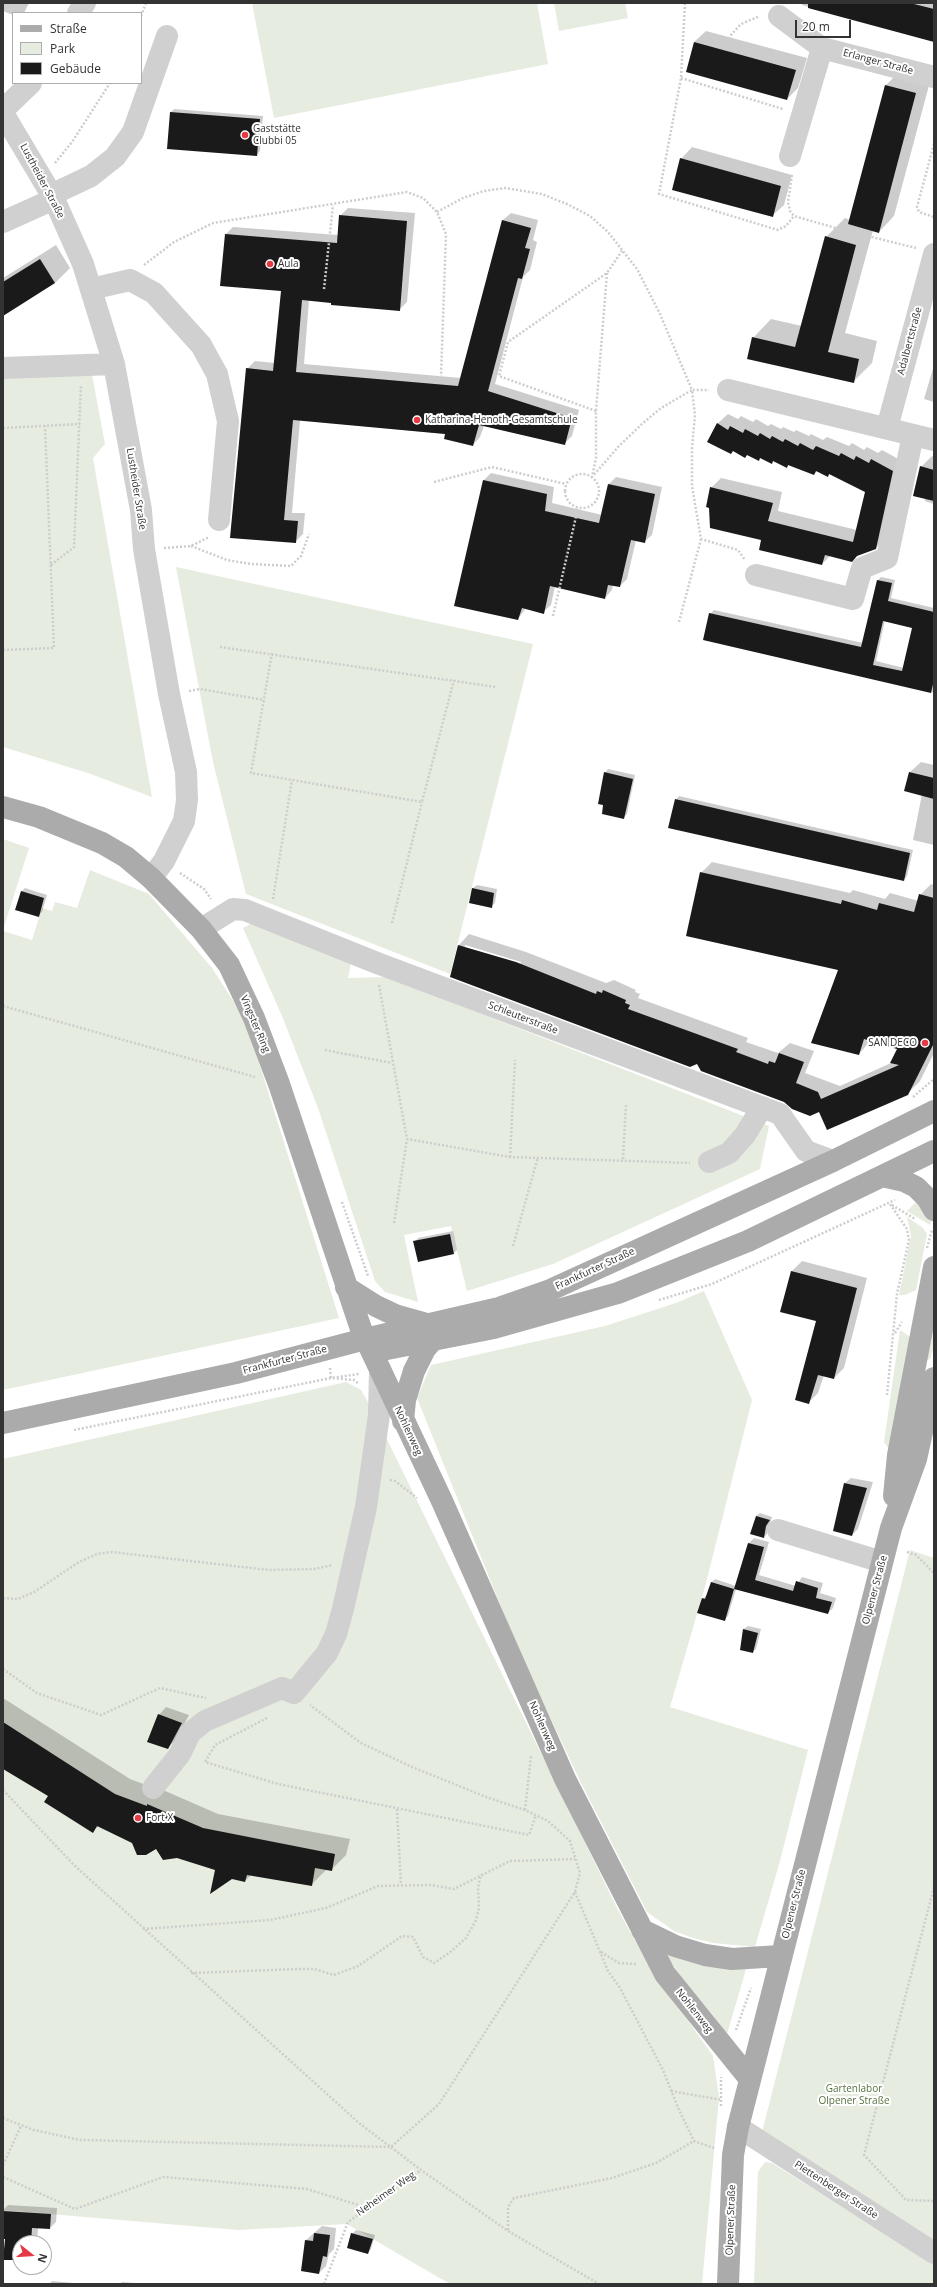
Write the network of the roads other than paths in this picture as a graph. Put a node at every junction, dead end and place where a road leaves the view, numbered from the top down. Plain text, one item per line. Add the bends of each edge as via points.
1 (85, 3) edge
2 (79, 12) edge
3 (779, 16) road end
4 (167, 36) dead end
5 (822, 48) junction
6 (934, 77) edge
7 (30, 84) edge
8 (3, 111) edge
9 (790, 156) road end
10 (49, 191) junction
11 (3, 222) edge
12 (927, 252) edge
13 (91, 290) junction
14 (114, 364) junction
15 (3, 368) edge
16 (728, 390) road end
17 (887, 428) junction
18 (913, 434) junction
19 (934, 440) edge
20 (219, 520) road end
21 (756, 575) road end
22 (3, 807) edge
23 (151, 878) junction
24 (201, 929) junction
25 (762, 1107) junction
26 (930, 1109) edge
27 (934, 1151) edge
28 (833, 1161) junction
29 (709, 1162) road end
30 (882, 1176) junction
31 (927, 1220) edge
32 (934, 1267) edge
33 (346, 1287) junction
34 (431, 1332) junction
35 (372, 1354) junction
36 (934, 1378) edge
37 (403, 1421) junction
38 (3, 1423) edge
39 (891, 1528) junction
40 (778, 1530) dead end
41 (882, 1562) junction
42 (153, 1788) dead end
43 (642, 1930) junction
44 (780, 1956) junction
45 (749, 2078) junction
46 (738, 2127) junction
47 (934, 2253) edge
48 (728, 2284) edge

1 - 2 street
3 - 5 street, Erlanger Straße
4 - 10 street via 134,132 115,156 91,176
5 - 6 street, Erlanger Straße
5 - 9 street
7 - 8 street
8 - 10 street, Lustheider Straße
10 - 11 street
10 - 13 street, Lustheider Straße via 83,264
12 - 17 street, Adalbertstraße
13 - 14 street, Lustheider Straße
13 - 20 street via 130,280 154,293 201,345 217,374 228,421
14 - 15 street
14 - 23 street, Lustheider Straße via 141,510 144,549 169,694 186,772 187,800 184,821 164,861
16 - 17 street
17 - 18 street
18 - 19 street
18 - 21 street via 887,558 862,568 853,599
22 - 23 main road, Vingster Ring via 39,817 102,843 126,857
23 - 24 main road, Vingster Ring
24 - 25 street, Schleuterstraße via 233,909 245,910 377,963
24 - 33 main road, Vingster Ring via 229,965 254,1018 279,1084
25 - 28 street, Schleuterstraße via 780,1114 806,1151
25 - 29 street via 745,1135 729,1154
26 - 28 main road, Frankfurter Straße
27 - 30 main road, Frankfurter Straße
28 - 34 main road, Frankfurter Straße via 548,1291
30 - 31 main road via 904,1181 916,1187 927,1198
30 - 34 main road, Frankfurter Straße via 748,1241 618,1293 494,1328
32 - 39 main road, Olpener Straße via 898,1456
33 - 34 main road via 360,1298
33 - 35 main road, Vingster Ring
34 - 35 main road, Frankfurter Straße
34 - 37 main road via 414,1371 405,1400
35 - 37 main road, Nohlenweg
35 - 38 main road, Frankfurter Straße via 315,1366 236,1373
35 - 42 street via 378,1415 366,1507 336,1634 327,1653 294,1693 282,1688 205,1721 190,1733 180,1754
36 - 39 main road, Olpener Straße via 916,1459
37 - 43 main road, Nohlenweg via 442,1501 565,1779
39 - 41 main road, Olpener Straße
40 - 41 street
41 - 44 main road, Olpener Straße
43 - 44 main road via 676,1946 705,1955 732,1959
43 - 45 main road, Nohlenweg via 665,1974
44 - 45 main road, Olpener Straße
45 - 46 main road, Olpener Straße
46 - 47 street, Plettenberger Straße
46 - 48 main road, Olpener Straße via 733,2155

